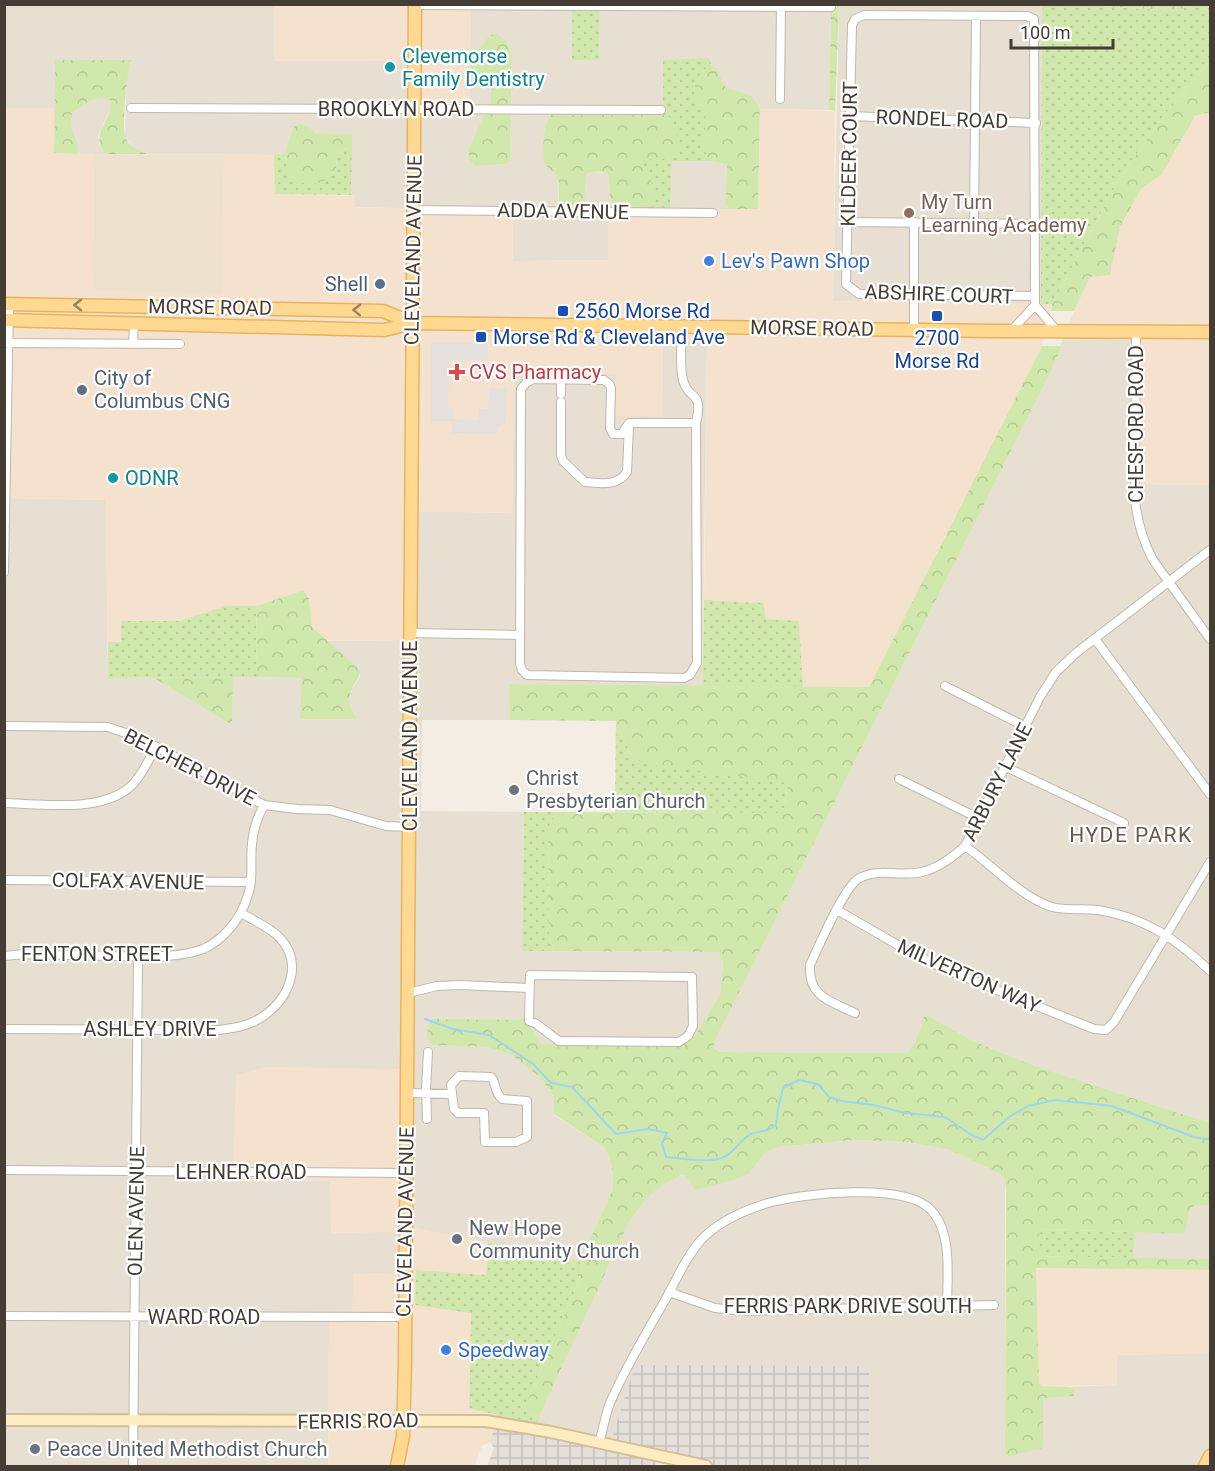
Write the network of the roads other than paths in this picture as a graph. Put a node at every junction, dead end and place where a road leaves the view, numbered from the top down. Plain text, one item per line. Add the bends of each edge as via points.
1 (415, 5) edge
2 (781, 5) edge
3 (831, 7) dead end
4 (976, 17) junction
5 (780, 99) dead end
6 (131, 108) dead end
7 (414, 109) junction
8 (661, 110) dead end
9 (849, 116) junction
10 (976, 121) junction
11 (1036, 123) junction
12 (413, 210) junction
13 (713, 213) dead end
14 (847, 222) junction
15 (914, 222) junction
16 (974, 223) junction
17 (1035, 224) junction
18 (846, 284) joint
19 (915, 295) junction
20 (1035, 301) junction
21 (7, 304) edge
22 (135, 306) junction
23 (217, 308) junction
24 (7, 320) edge
25 (69, 321) junction
26 (134, 323) junction
27 (413, 323) junction
28 (682, 327) junction
29 (914, 329) junction
30 (1011, 331) junction
31 (1057, 331) junction
32 (1136, 331) junction
33 (1210, 332) edge
34 (6, 343) edge
35 (133, 344) junction
36 (180, 344) dead end
37 (561, 379) junction
38 (629, 423) junction
39 (696, 423) junction
40 (1210, 550) edge
41 (4, 572) edge
42 (1168, 583) junction
43 (410, 633) junction
44 (520, 635) junction
45 (1095, 639) junction
46 (1210, 639) edge
47 (945, 686) dead end
48 (4, 726) edge
49 (1026, 727) junction
50 (156, 747) junction
51 (1006, 767) junction
52 (899, 779) dead end
53 (1210, 794) edge
54 (4, 803) edge
55 (264, 805) junction
56 (980, 819) junction
57 (1124, 823) dead end
58 (409, 827) junction
59 (965, 846) junction
60 (1210, 862) edge
61 (4, 880) edge
62 (251, 882) junction
63 (837, 910) junction
64 (241, 913) junction
65 (1168, 936) junction
66 (4, 956) edge
67 (138, 956) junction
68 (1210, 971) edge
69 (529, 988) junction
70 (408, 993) junction
71 (855, 1013) dead end
72 (4, 1029) edge
73 (137, 1030) junction
74 (428, 1052) dead end
75 (407, 1093) junction
76 (426, 1094) junction
77 (451, 1094) junction
78 (427, 1119) dead end
79 (4, 1170) edge
80 (137, 1172) junction
81 (406, 1173) junction
82 (669, 1292) junction
83 (994, 1305) dead end
84 (946, 1307) junction
85 (4, 1316) edge
86 (135, 1317) junction
87 (404, 1317) junction
88 (4, 1420) edge
89 (134, 1420) junction
90 (404, 1420) junction
91 (599, 1443) junction
92 (1210, 1456) edge
93 (133, 1467) edge
94 (397, 1467) edge
95 (706, 1467) edge
96 (1205, 1467) edge

1 - 2 street
1 - 7 main road, CLEVELAND AVENUE
2 - 3 street
2 - 5 street
4 - 9 street, KILDEER COURT via 864,15 855,19
4 - 10 street
4 - 11 street via 1034,19
6 - 7 street, BROOKLYN ROAD
7 - 8 street, BROOKLYN ROAD
7 - 12 main road, CLEVELAND AVENUE
9 - 10 street, RONDEL ROAD
9 - 14 street, KILDEER COURT
10 - 11 street, RONDEL ROAD
10 - 16 street
11 - 17 street
12 - 13 street, ADDA AVENUE
12 - 27 main road, CLEVELAND AVENUE
14 - 15 street
14 - 18 street, KILDEER COURT
15 - 16 street
15 - 19 street
16 - 17 street
17 - 20 street
18 - 19 street, ABSHIRE COURT via 859,294
19 - 20 street, ABSHIRE COURT
19 - 29 street
20 - 30 street
20 - 31 street
22 -> 21 main road, MORSE ROAD
21 - 24 street
22 - 23 main road, MORSE ROAD
22 - 25 main road via 128,311
23 - 26 main road via 154,316
27 -> 23 main road, MORSE ROAD via 383,311
24 - 25 main road, MORSE ROAD
24 - 34 street
25 - 26 main road, MORSE ROAD
26 - 27 main road, MORSE ROAD via 384,330
26 - 35 street
27 - 28 main road, MORSE ROAD
27 - 43 main road, CLEVELAND AVENUE
28 - 29 main road, MORSE ROAD
28 - 39 street via 684,383 700,406
29 - 30 main road, MORSE ROAD
30 - 31 main road, MORSE ROAD
31 - 32 main road, MORSE ROAD
32 - 33 main road, MORSE ROAD
32 - 42 street, CHESFORD ROAD via 1136,512 1146,547
34 - 35 street
34 - 41 street
35 - 36 street
37 - 38 street via 608,382 611,431 622,434
37 - 38 street via 561,454 563,461 585,482 613,483 624,477
37 - 44 street via 533,379 521,389
38 - 39 street
39 - 44 street via 697,663 690,675 527,675 520,664
40 - 42 street, ARBURY LANE
42 - 45 street, ARBURY LANE
42 - 46 street, CHESFORD ROAD
43 - 44 street
43 - 58 main road, CLEVELAND AVENUE
45 - 49 street, ARBURY LANE via 1056,672
45 - 53 street
47 - 49 street
48 - 50 street, BELCHER DRIVE via 108,727
49 - 51 street, ARBURY LANE
50 - 54 street via 138,778 116,797 88,804
50 - 55 street, BELCHER DRIVE
51 - 56 street, ARBURY LANE
51 - 57 street
52 - 56 street
55 - 58 street, BELCHER DRIVE via 330,810 386,826
55 - 62 street, FENTON STREET via 256,820
56 - 59 street, ARBURY LANE
58 - 70 main road, CLEVELAND AVENUE
59 - 63 street, ARBURY LANE via 949,860 921,872 878,873 857,880
59 - 65 street via 1040,902 1130,917
60 - 65 street
61 - 62 street, COLFAX AVENUE
62 - 64 street, FENTON STREET
63 - 65 street, MILVERTON WAY via 945,969 1094,1029 1106,1030
63 - 71 street, ARBURY LANE via 810,965 809,976 821,996
64 - 67 street, FENTON STREET via 227,932 204,948 173,955
64 - 73 street, ASHLEY DRIVE via 279,937 289,950 293,966 284,995 263,1017 239,1028
65 - 68 street
66 - 67 street, FENTON STREET
67 - 73 street, OLEN AVENUE
69 - 69 street via 530,975 692,977 693,1026 679,1042 559,1041 530,1021
69 - 70 street via 460,985
70 - 75 main road, CLEVELAND AVENUE
72 - 73 street, ASHLEY DRIVE
73 - 80 street, OLEN AVENUE
74 - 76 street
75 - 76 street
75 - 81 main road, CLEVELAND AVENUE
76 - 77 street
76 - 78 street
77 - 77 street via 458,1113 484,1113 485,1142 516,1142 527,1137 527,1101 502,1099 491,1077 459,1076 451,1085
79 - 80 street, LEHNER ROAD
80 - 81 street, LEHNER ROAD
80 - 86 street, OLEN AVENUE
81 - 87 main road, CLEVELAND AVENUE
82 - 84 street, FERRIS PARK DRIVE SOUTH via 715,1308 744,1311
82 - 84 street via 702,1240 725,1221 769,1203 863,1192 899,1194 931,1209 945,1238
82 - 91 street via 614,1396
83 - 84 street, FERRIS PARK DRIVE SOUTH
85 - 86 street, WARD ROAD
86 - 87 street, WARD ROAD
86 - 89 street, OLEN AVENUE
87 - 90 main road, CLEVELAND AVENUE
88 - 89 main road, FERRIS ROAD
89 - 90 main road, FERRIS ROAD
89 - 93 street, OLEN AVENUE
90 - 91 main road, FERRIS ROAD via 486,1421
90 - 94 main road, CLEVELAND AVENUE
91 - 95 main road, FERRIS ROAD
92 - 96 main road

